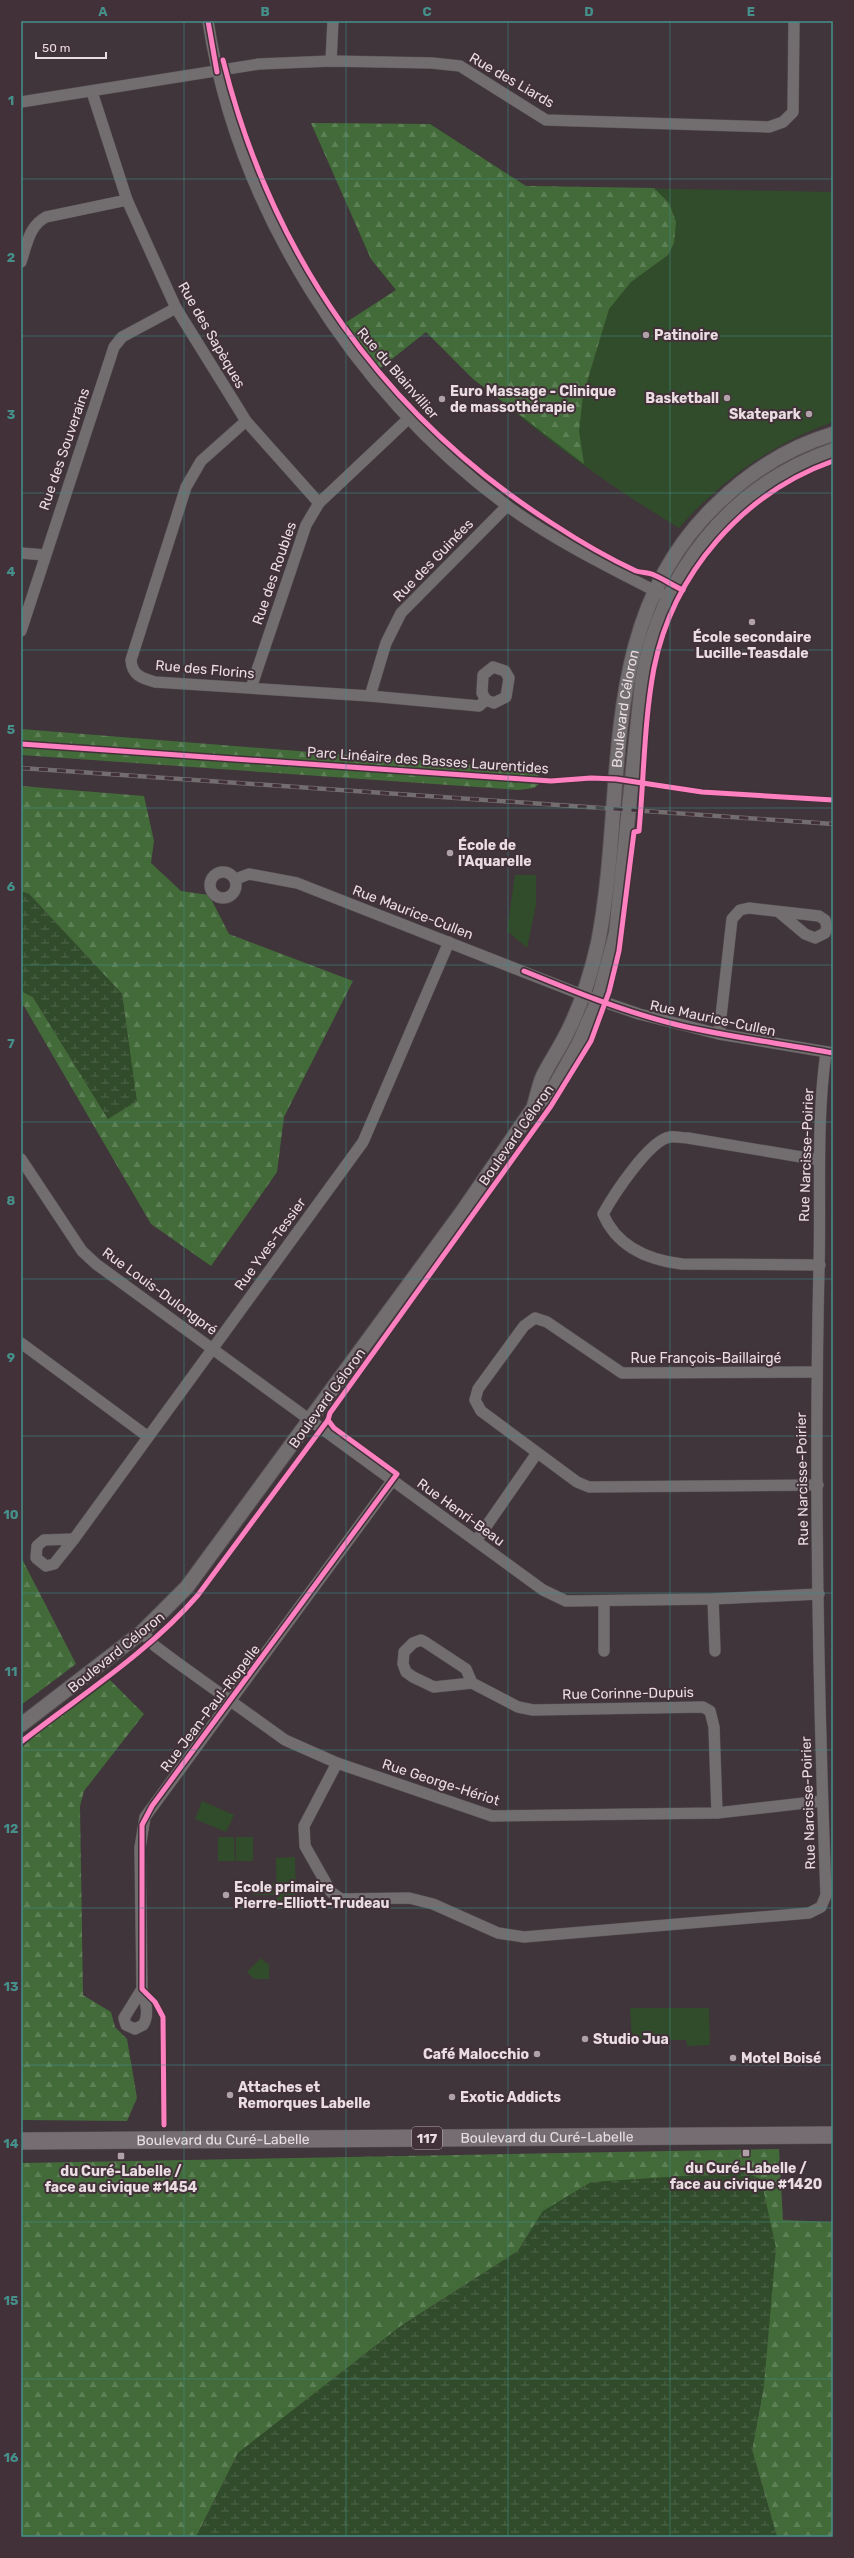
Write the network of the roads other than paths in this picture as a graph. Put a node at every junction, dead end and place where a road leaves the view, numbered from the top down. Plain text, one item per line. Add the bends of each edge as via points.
1 (208, 21) edge
2 (333, 21) edge
3 (794, 21) edge
4 (331, 60) junction
5 (217, 72) junction
6 (92, 92) junction
7 (21, 102) edge
8 (126, 200) junction
9 (21, 262) edge
10 (176, 308) junction
11 (408, 420) junction
12 (246, 421) junction
13 (833, 434) edge
14 (833, 450) edge
15 (319, 503) junction
16 (507, 506) junction
17 (21, 553) edge
18 (45, 555) junction
19 (654, 590) junction
20 (668, 597) junction
21 (21, 631) edge
22 (251, 688) junction
23 (370, 696) junction
24 (486, 700) dead end
25 (236, 879) dead end
26 (780, 913) dead end
27 (449, 942) junction
28 (583, 995) junction
29 (598, 1000) junction
30 (720, 1034) junction
31 (829, 1052) edge
32 (532, 1110) junction
33 (21, 1158) edge
34 (819, 1160) junction
35 (820, 1265) junction
36 (21, 1343) edge
37 (212, 1349) junction
38 (816, 1372) junction
39 (309, 1420) junction
40 (147, 1436) junction
41 (537, 1453) junction
42 (392, 1481) junction
43 (818, 1485) junction
44 (74, 1539) dead end
45 (476, 1541) junction
46 (819, 1594) junction
47 (712, 1599) junction
48 (604, 1601) junction
49 (142, 1632) junction
50 (604, 1651) dead end
51 (715, 1651) dead end
52 (472, 1683) junction
53 (230, 1702) junction
54 (21, 1725) edge
55 (336, 1763) junction
56 (822, 1801) junction
57 (718, 1813) junction
58 (142, 1989) dead end
59 (833, 2135) edge
60 (21, 2141) edge

1 - 5 street, Rue du Blainvillier
2 - 4 street
3 - 4 street, Rue des Liards via 793,112 783,122 769,127 546,120 460,66
4 - 5 street, Rue des Liards via 259,64
5 - 6 street
5 - 11 street, Rue du Blainvillier via 249,170 276,231 334,329
6 - 7 street
6 - 8 street, Rue des Sapèques
8 - 9 street via 46,217 37,222 31,230
8 - 10 street, Rue des Sapèques
10 - 12 street, Rue des Sapèques
10 - 18 street, Rue des Souverains via 122,337 114,347
11 - 15 street, Rue des Roubles
11 - 16 street, Rue du Blainvillier
12 - 15 street, Rue des Sapèques
12 - 22 street, Rue des Florins via 201,461 186,488 131,660 132,669 139,677 155,682
13 - 19 street, Boulevard Céloron via 777,458 730,491 685,540 668,563
14 - 20 street, Boulevard Céloron via 786,471 741,502 697,549
15 - 22 street, Rue des Roubles via 306,525
16 - 19 street, Rue du Blainvillier via 569,544
16 - 23 street, Rue des Guinées via 402,613 386,643
17 - 18 street
18 - 21 street, Rue des Souverains
19 - 20 street, Rue du Blainvillier
19 - 28 street, Boulevard Céloron via 635,639 628,668 603,911 594,960
20 - 29 street, Boulevard Céloron via 654,630 644,668 618,916 611,957
22 - 23 street, Rue des Florins
23 - 24 street, Rue des Florins via 479,706
25 - 27 street, Rue Maurice-Cullen via 249,874 297,883
26 - 30 street via 749,908 740,910 732,919
27 - 28 street, Rue Maurice-Cullen
27 - 37 street, Rue Yves-Tessier via 363,1142
28 - 29 street, Rue Maurice-Cullen
28 - 32 street, Boulevard Céloron via 567,1034 542,1078
29 - 30 street, Rue Maurice-Cullen via 661,1021
29 - 32 street, Boulevard Céloron via 555,1086
30 - 31 street, Rue Maurice-Cullen
31 - 34 street, Rue Narcisse-Poirier
32 - 39 street, Boulevard Céloron via 477,1190
33 - 37 street, Rue Louis-Dulongpré via 87,1255
34 - 35 street, Rue Narcisse-Poirier
34 - 35 street via 688,1138 668,1137 652,1148 612,1198 603,1214 610,1230 640,1254 661,1262
35 - 38 street, Rue Narcisse-Poirier
36 - 40 street
37 - 39 street, Rue Louis-Dulongpré
37 - 40 street, Rue Yves-Tessier
38 - 41 street, Rue François-Baillairgé via 622,1373 546,1322 535,1318 524,1326 478,1389 475,1400 480,1411
38 - 43 street, Rue Narcisse-Poirier
39 - 42 street, Rue Henri-Beau
39 - 49 street, Boulevard Céloron via 194,1579
40 - 44 street, Rue Yves-Tessier
41 - 43 street, Rue François-Baillairgé via 577,1482 589,1487
41 - 45 street
42 - 45 street, Rue Henri-Beau
42 - 53 street, Rue Jean-Paul-Riopelle
43 - 46 street, Rue Narcisse-Poirier
45 - 48 street, Rue Henri-Beau via 543,1590 566,1601
46 - 47 street, Rue Henri-Beau
46 - 56 street, Rue Narcisse-Poirier
47 - 48 street, Rue Henri-Beau
47 - 51 street
48 - 50 street
49 - 53 street, Rue George-Hériot via 155,1646
49 - 54 street, Boulevard Céloron
52 - 52 street via 466,1669 425,1642 420,1640 413,1643 404,1652 403,1664 406,1672 422,1682 434,1687
52 - 57 street, Rue Corinne-Dupuis via 518,1707 533,1710 703,1707 710,1711 714,1727
53 - 55 street, Rue George-Hériot via 285,1740
53 - 58 street, Rue Jean-Paul-Riopelle via 143,1821 140,1848
55 - 56 street, Rue Narcisse-Poirier via 304,1826 305,1846 331,1892 341,1899 409,1898 433,1904 498,1933 524,1937 809,1913 821,1908 826,1895
55 - 57 street, Rue George-Hériot via 492,1816
56 - 57 street, Rue George-Hériot
59 - 60 main road, Boulevard du Curé-Labelle / 117

